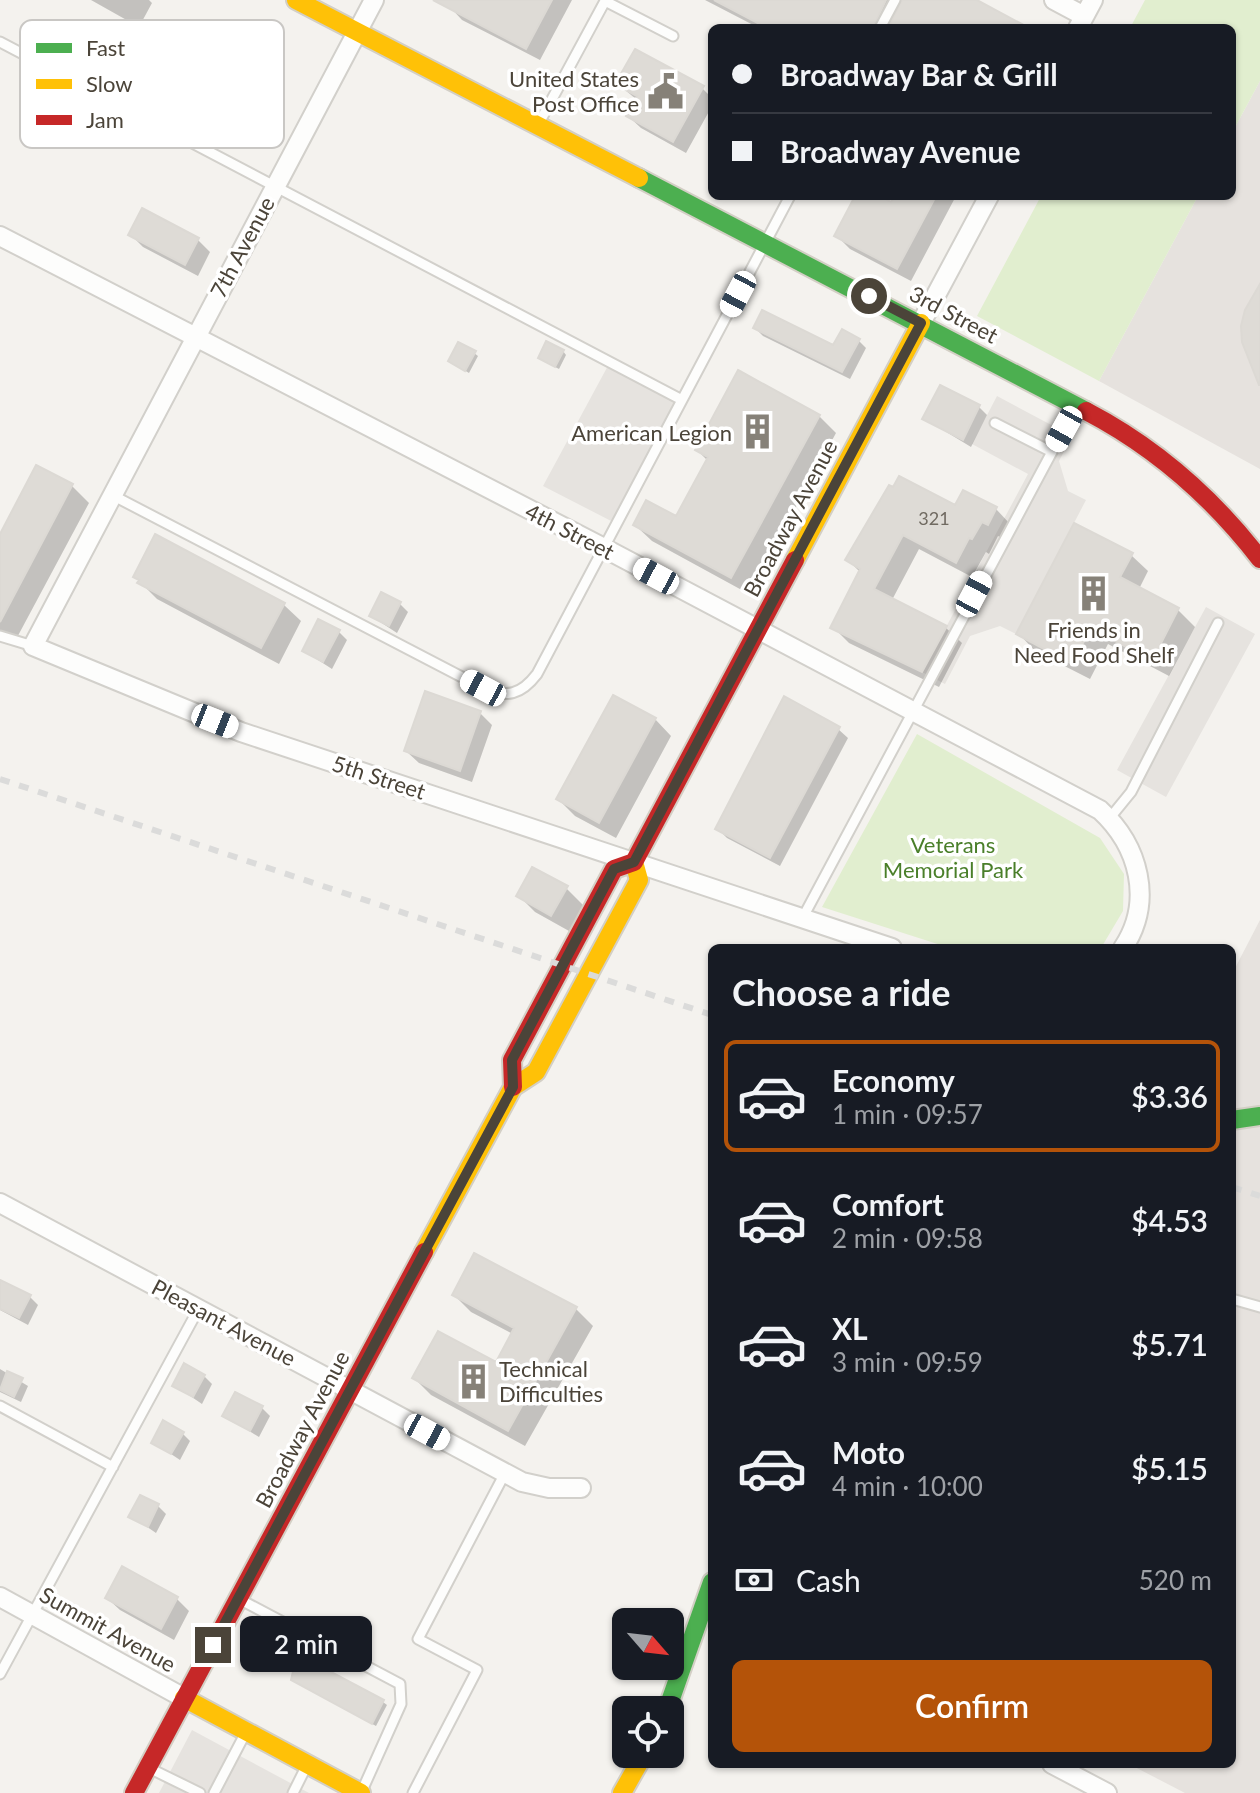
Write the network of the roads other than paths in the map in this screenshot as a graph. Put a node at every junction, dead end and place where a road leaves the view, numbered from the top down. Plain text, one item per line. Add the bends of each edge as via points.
1 (296, 0) edge
2 (374, 0) edge
3 (895, 0) edge
4 (1054, 0) edge
5 (1085, 15) edge
6 (882, 24) edge
7 (357, 32) junction
8 (673, 36) dead end
9 (0, 42) edge
10 (20, 52) edge
11 (538, 125) junction
12 (203, 148) edge
13 (274, 185) junction
14 (788, 200) edge
15 (987, 200) edge
16 (0, 236) edge
17 (766, 242) junction
18 (921, 323) junction
19 (194, 338) junction
20 (682, 400) junction
21 (1077, 406) junction
22 (995, 423) dead end
23 (1052, 452) junction
24 (112, 495) junction
25 (604, 548) junction
26 (1260, 559) edge
27 (1218, 623) dead end
28 (758, 630) junction
29 (0, 636) edge
30 (33, 646) junction
31 (913, 713) junction
32 (1109, 819) junction
33 (634, 862) junction
34 (802, 919) junction
35 (1127, 942) edge
36 (880, 944) edge
37 (513, 1087) junction
38 (1260, 1116) edge
39 (1236, 1119) edge
40 (0, 1203) edge
41 (1236, 1300) edge
42 (1260, 1307) edge
43 (199, 1308) junction
44 (349, 1390) junction
45 (0, 1406) edge
46 (113, 1467) junction
47 (505, 1473) junction
48 (581, 1488) dead end
49 (0, 1597) edge
50 (239, 1599) junction
51 (708, 1599) edge
52 (32, 1614) junction
53 (0, 1674) edge
54 (672, 1696) edge
55 (184, 1698) junction
56 (246, 1732) junction
57 (307, 1764) junction
58 (147, 1768) junction
59 (636, 1768) edge
60 (1060, 1768) edge
61 (338, 1788) edge
62 (134, 1793) edge
63 (200, 1793) edge
64 (214, 1793) edge
65 (293, 1793) edge
66 (361, 1793) edge
67 (413, 1793) edge
68 (622, 1793) edge
69 (1107, 1793) edge

1 - 7 street, 3rd Street
2 - 7 street, 7th Avenue
3 - 6 lane
4 - 5 street
7 - 11 street, 3rd Street
7 - 13 street, 7th Avenue
8 - 11 lane via 605,1
9 - 10 lane
11 - 17 street, 3rd Street
12 - 13 lane
13 - 19 street, 7th Avenue
13 - 20 lane
14 - 17 lane
15 - 18 street, Broadway Avenue
16 - 19 street, 4th Street
17 - 18 street, 3rd Street
17 - 20 lane
18 - 21 street, 3rd Street
18 - 28 street, Broadway Avenue
19 - 24 street, 7th Avenue
19 - 25 street, 4th Street
20 - 25 lane
21 - 23 lane
21 - 26 street, 3rd Street via 1179,471 1229,519
22 - 23 lane
23 - 31 lane
24 - 25 lane via 503,694 518,693 537,674
24 - 30 street
25 - 28 street, 4th Street
27 - 32 lane via 1131,792
28 - 31 street, 4th Street
28 - 33 street, Broadway Avenue
29 - 30 lane
30 - 33 street, 5th Street via 241,732
31 - 32 street, 4th Street
31 - 34 lane
32 - 35 street, 4th Street via 1126,841 1141,886
33 - 34 street, 5th Street
33 - 37 street, Broadway Avenue via 639,880 559,1030 536,1072
33 - 37 street, Broadway Avenue via 614,869 512,1060
34 - 36 street, 5th Street
37 - 44 street, Broadway Avenue
38 - 39 street
40 - 43 street, Pleasant Avenue
41 - 42 lane
43 - 44 street, Pleasant Avenue
43 - 46 lane
44 - 47 street, Pleasant Avenue
44 - 50 street, Broadway Avenue
45 - 46 lane
46 - 52 lane
47 - 48 street, Pleasant Avenue via 538,1487
47 - 67 lane via 418,1639 477,1670
49 - 52 street, Summit Avenue
50 - 55 street, Broadway Avenue
50 - 66 lane via 400,1684 401,1704
51 - 54 street
52 - 53 lane
52 - 55 street, Summit Avenue
55 - 56 street, Summit Avenue
55 - 58 street, Broadway Avenue
56 - 57 street, Summit Avenue
56 - 64 lane
57 - 61 street, Summit Avenue
57 - 65 lane
58 - 62 street, Broadway Avenue
58 - 63 lane
59 - 68 street
60 - 69 street
61 - 66 street, Summit Avenue

